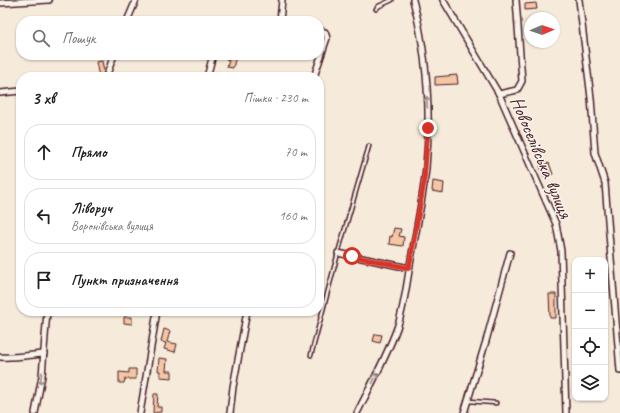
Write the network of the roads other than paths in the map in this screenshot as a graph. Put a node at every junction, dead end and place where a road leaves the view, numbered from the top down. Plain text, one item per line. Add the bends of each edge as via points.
1 (49, 0) edge
2 (136, 0) edge
3 (282, 0) edge
4 (392, 0) edge
5 (413, 0) edge
6 (443, 0) edge
7 (516, 0) edge
8 (579, 0) edge
9 (0, 3) edge
10 (376, 9) dead end
11 (129, 16) edge
12 (280, 16) edge
13 (324, 32) edge
14 (324, 47) edge
15 (112, 60) edge
16 (212, 60) edge
17 (320, 60) edge
18 (108, 72) edge
19 (208, 72) edge
20 (316, 72) edge
21 (16, 91) edge
22 (0, 93) edge
23 (499, 94) junction
24 (369, 146) dead end
25 (338, 253) junction
26 (510, 253) dead end
27 (409, 268) junction
28 (324, 306) edge
29 (48, 316) edge
30 (156, 316) edge
31 (246, 316) edge
32 (321, 316) edge
33 (44, 354) junction
34 (311, 355) dead end
35 (0, 357) edge
36 (620, 371) edge
37 (468, 401) junction
38 (496, 403) dead end
39 (35, 413) edge
40 (140, 413) edge
41 (230, 413) edge
42 (357, 413) edge
43 (464, 413) edge
44 (566, 413) edge

1 - 9 street
2 - 11 street
3 - 12 street
4 - 10 lane
27 -> 5 street via 426,168 428,114 423,45
6 - 23 street, Новоселівська вулиця
7 - 23 street via 522,81 517,90
8 - 36 street via 592,98 595,153 605,183
13 - 14 street via 327,38
15 - 18 street
16 - 19 street
17 - 20 street
21 - 22 street
23 - 44 street, Новоселівська вулиця via 556,224 561,251
24 - 25 lane
25 - 27 street
25 - 28 lane
26 - 37 street
42 -> 27 street via 397,326
29 - 33 street
30 - 40 street
31 - 41 street
32 - 34 lane
33 - 35 street
33 -> 39 street
37 - 38 lane
37 - 43 street

